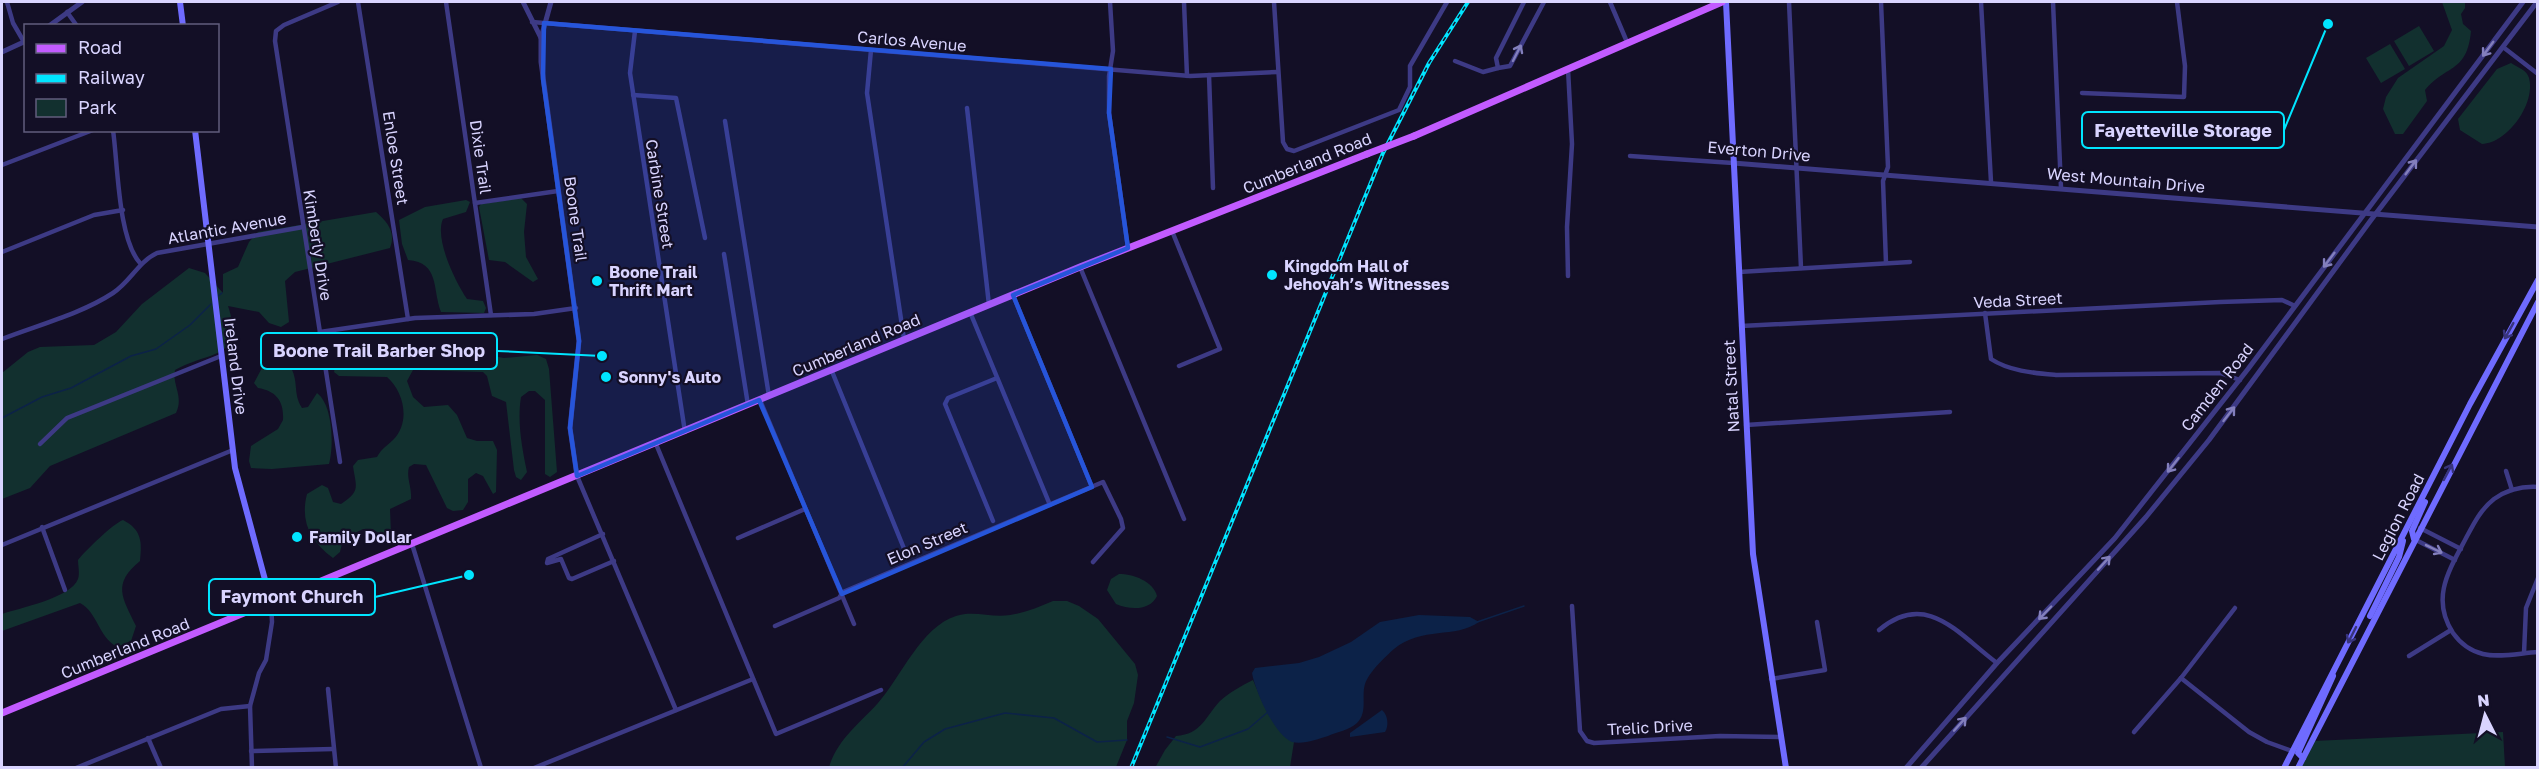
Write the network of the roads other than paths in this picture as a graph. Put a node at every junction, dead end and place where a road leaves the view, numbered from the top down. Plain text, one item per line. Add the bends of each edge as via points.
1 (7, 2) edge
2 (82, 2) edge
3 (180, 2) edge
4 (338, 2) edge
5 (358, 2) edge
6 (446, 2) edge
7 (523, 2) edge
8 (551, 2) edge
9 (1110, 2) edge
10 (1184, 2) edge
11 (1274, 2) edge
12 (1447, 2) edge
13 (1524, 2) edge
14 (1544, 2) edge
15 (1610, 2) edge
16 (1722, 2) edge
17 (1726, 2) edge
18 (1789, 2) edge
19 (1881, 2) edge
20 (1981, 2) edge
21 (2053, 2) edge
22 (2177, 2) edge
23 (2523, 2) edge
24 (2537, 2) edge
25 (67, 12) junction
26 (532, 22) junction
27 (544, 23) junction
28 (52, 24) edge
29 (76, 24) edge
30 (183, 24) edge
31 (635, 30) junction
32 (541, 38) junction
33 (24, 40) edge
34 (24, 42) edge
35 (1627, 42) junction
36 (2503, 47) junction
37 (871, 50) junction
38 (2, 52) edge
39 (1455, 61) dead end
40 (1498, 68) junction
41 (1568, 68) junction
42 (1111, 69) junction
43 (1277, 72) junction
44 (2538, 74) edge
45 (1209, 75) junction
46 (1187, 76) junction
47 (2082, 93) dead end
48 (633, 95) junction
49 (967, 108) dead end
50 (725, 121) dead end
51 (88, 132) edge
52 (113, 132) edge
53 (195, 132) edge
54 (1630, 156) dead end
55 (1733, 163) junction
56 (2, 165) edge
57 (1796, 168) junction
58 (1885, 174) junction
59 (1991, 182) junction
60 (1213, 188) dead end
61 (2061, 188) junction
62 (558, 190) junction
63 (475, 203) junction
64 (123, 210) junction
65 (2364, 213) junction
66 (2376, 214) junction
67 (303, 227) junction
68 (2538, 227) edge
69 (1172, 231) junction
70 (705, 238) dead end
71 (208, 243) junction
72 (1128, 248) junction
73 (2, 252) edge
74 (724, 254) dead end
75 (1910, 262) dead end
76 (140, 263) junction
77 (1886, 263) junction
78 (1080, 267) junction
79 (1801, 268) junction
80 (1738, 272) junction
81 (1568, 276) dead end
82 (2538, 280) edge
83 (1012, 295) junction
84 (2538, 302) edge
85 (989, 305) junction
86 (2295, 306) junction
87 (576, 308) junction
88 (970, 312) junction
89 (1985, 313) junction
90 (491, 315) junction
91 (408, 319) junction
92 (1741, 326) junction
93 (320, 332) junction
94 (2, 339) edge
95 (904, 339) junction
96 (221, 356) junction
97 (1179, 366) dead end
98 (831, 369) junction
99 (997, 378) junction
100 (2240, 380) junction
101 (769, 396) junction
102 (759, 400) junction
103 (748, 405) junction
104 (1950, 412) dead end
105 (1746, 425) junction
106 (685, 432) junction
107 (40, 444) dead end
108 (656, 444) junction
109 (233, 450) junction
110 (340, 462) dead end
111 (2506, 471) dead end
112 (577, 476) junction
113 (2432, 480) junction
114 (1092, 487) junction
115 (2538, 487) edge
116 (2512, 490) junction
117 (1050, 504) junction
118 (805, 509) junction
119 (1184, 519) dead end
120 (993, 520) dead end
121 (42, 527) junction
122 (2419, 528) junction
123 (603, 534) junction
124 (738, 538) dead end
125 (2403, 538) junction
126 (2414, 539) junction
127 (2, 544) edge
128 (412, 544) junction
129 (2461, 549) junction
130 (905, 551) dead end
131 (2455, 560) junction
132 (614, 561) junction
133 (1094, 562) dead end
134 (2538, 578) edge
135 (65, 591) dead end
136 (842, 594) junction
137 (271, 602) junction
138 (1572, 606) dead end
139 (2235, 608) dead end
140 (1817, 622) dead end
141 (854, 624) dead end
142 (775, 626) dead end
143 (1879, 630) dead end
144 (2451, 630) junction
145 (2366, 633) junction
146 (2538, 652) edge
147 (2524, 653) junction
148 (2409, 657) dead end
149 (1997, 663) junction
150 (2332, 673) junction
151 (1771, 678) junction
152 (2181, 678) junction
153 (753, 679) junction
154 (328, 689) dead end
155 (881, 690) dead end
156 (250, 706) junction
157 (676, 710) junction
158 (2, 713) edge
159 (2134, 732) dead end
160 (1781, 737) junction
161 (148, 738) junction
162 (333, 749) junction
163 (251, 751) junction
164 (2292, 751) junction
165 (2303, 758) junction
166 (76, 768) edge
167 (161, 768) edge
168 (252, 768) edge
169 (336, 768) edge
170 (481, 768) edge
171 (534, 768) edge
172 (1786, 768) edge
173 (1906, 768) edge
174 (1921, 768) edge
175 (2284, 768) edge
176 (2298, 768) edge

1 - 33 street via 13,23
2 - 25 street
3 - 30 main road
4 - 67 street, Kimberly Drive via 276,31
5 - 91 street, Enloe Street
6 - 63 street, Dixie Trail
7 - 26 street
8 - 27 street, Boone Trail
9 - 42 street
10 - 46 street
11 - 43 street
12 - 43 street via 1410,66 1410,87 1399,110 1368,123 1310,146 1287,149 1282,142
13 - 40 street via 1496,58
40 -> 14 street via 1510,66
15 - 35 street
16 - 35 main road, Cumberland Road
17 - 55 main road, Natal Street
18 - 57 street
19 - 58 street via 1888,167
20 - 59 street
21 - 61 street
22 - 47 street via 2185,66 2184,97
23 -> 65 street, Camden Road
24 - 36 street, Camden Road
25 - 28 street
25 - 29 street
26 - 27 street, Carlos Avenue
26 - 32 street
27 - 31 street, Carlos Avenue
27 - 32 street, Boone Trail
31 - 37 street, Carlos Avenue
31 - 48 street, Carbine Street via 630,73
32 - 62 street, Boone Trail
34 - 38 street
35 - 41 main road, Cumberland Road
36 - 44 street
66 -> 36 street, Camden Road
37 - 42 street, Carlos Avenue
37 - 95 street via 867,93
39 - 40 street via 1484,72
41 - 69 main road, Cumberland Road, bridge via 1414,136
41 - 81 street via 1572,144
42 - 46 street, Carlos Avenue
42 - 72 street via 1109,113
43 - 45 street, Carlos Avenue
45 - 46 street, Carlos Avenue
45 - 60 street
48 - 70 street via 676,98
48 - 106 street, Carbine Street
49 - 85 street
50 - 101 street
51 - 56 street
52 - 64 street
53 - 71 main road, Ireland Drive
54 - 55 street, Everton Drive
55 - 57 street, Everton Drive
55 - 80 main road, Natal Street
57 - 58 street, Everton Drive
57 - 79 street
58 - 59 street, West Mountain Drive
58 - 77 street via 1882,181
59 - 61 street, West Mountain Drive
61 - 65 street, West Mountain Drive
62 - 63 street
62 - 87 street, Boone Trail
63 - 90 street, Dixie Trail
64 - 73 street via 94,215
64 - 76 street via 128,243
65 - 66 street, West Mountain Drive
65 -> 86 street, Camden Road
66 - 68 street, West Mountain Drive
174 -> 66 street, Camden Road via 2153,508 2240,400
67 - 71 street, Atlantic Avenue
67 - 93 street, Kimberly Drive
69 - 72 main road, Cumberland Road
69 - 97 street via 1220,349
71 - 76 street, Atlantic Avenue via 170,248
71 - 96 main road, Ireland Drive
72 - 78 main road, Cumberland Road
74 - 103 street
75 - 77 street
76 - 94 street, Atlantic Avenue via 126,282 103,299
77 - 79 street
78 - 83 main road, Cumberland Road
78 - 119 street
79 - 80 street
80 - 92 main road, Natal Street
82 -> 113 main road, Legion Road
83 - 85 main road, Cumberland Road
83 - 114 street
122 -> 84 main road, Legion Road
85 - 88 main road, Cumberland Road
86 - 89 street, Veda Street via 2277,300
86 - 100 street, Camden Road
87 - 90 street
87 - 112 street, Boone Trail via 579,355 570,428
88 - 95 main road, Cumberland Road
88 - 99 street
89 - 92 street, Veda Street
89 - 100 street via 1991,359 2000,365 2056,375 2220,373
90 - 91 street
91 - 93 street
92 - 105 main road, Natal Street
93 - 110 street, Kimberly Drive
95 - 98 main road, Cumberland Road
96 - 107 street via 67,418
96 - 109 main road, Ireland Drive
98 - 101 main road, Cumberland Road
98 - 130 street
99 - 117 street
99 - 120 street via 948,398 945,404
100 -> 149 street, Camden Road via 2115,538
101 - 102 main road, Cumberland Road
102 - 103 main road, Cumberland Road
102 - 118 street
103 - 106 main road, Cumberland Road
104 - 105 street
105 - 151 main road, Natal Street via 1753,554
106 - 108 main road, Cumberland Road
108 - 112 main road, Cumberland Road
108 - 153 street
109 - 121 street
109 - 137 main road, Ireland Drive
111 - 116 street
112 - 123 street
112 - 128 main road, Cumberland Road
113 - 125 main road, Legion Road
113 - 126 main road via 2412,531
114 - 117 street, Elon Street
114 - 133 street via 1106,484 1122,524 1121,533
115 - 116 street
116 - 129 street via 2482,511
117 - 136 street, Elon Street
118 - 124 street
118 - 136 street
121 - 127 street
121 - 135 street
122 - 126 main road, Legion Road
122 - 129 street
123 - 132 street
123 - 132 street via 547,562 561,559 572,579
125 - 145 main road via 2404,544 2366,625
125 -> 150 main road, Legion Road
126 -> 131 street
126 - 145 main road, Legion Road
128 - 137 main road, Cumberland Road
128 - 170 street
129 - 131 street
131 - 144 street via 2441,598
132 - 157 street
134 - 147 street via 2526,608
136 - 141 street
136 - 142 street, Elon Street
137 - 156 street via 266,660
137 - 158 main road, Cumberland Road
138 - 160 street, Trelic Drive via 1580,731 1587,741
139 - 152 street
140 - 151 street via 1825,670
143 - 149 street via 1898,616 1919,612 1953,628
144 - 147 street via 2462,643 2484,654
144 - 148 street
145 - 165 main road, Legion Road
146 - 147 street
149 - 173 street, Camden Road
150 - 164 main road, Legion Road
150 - 165 main road via 2332,684 2298,753
151 - 160 main road, Natal Street
152 - 159 street
152 - 164 street via 2249,732
153 - 155 street via 776,734
153 - 157 street
154 - 162 street
156 - 161 street via 221,709
156 - 163 street
157 - 171 street
160 - 172 main road, Natal Street
161 - 166 street
161 - 167 street
162 - 163 street
162 - 169 street
163 - 168 street
164 - 175 main road, Legion Road
165 - 176 main road, Legion Road

